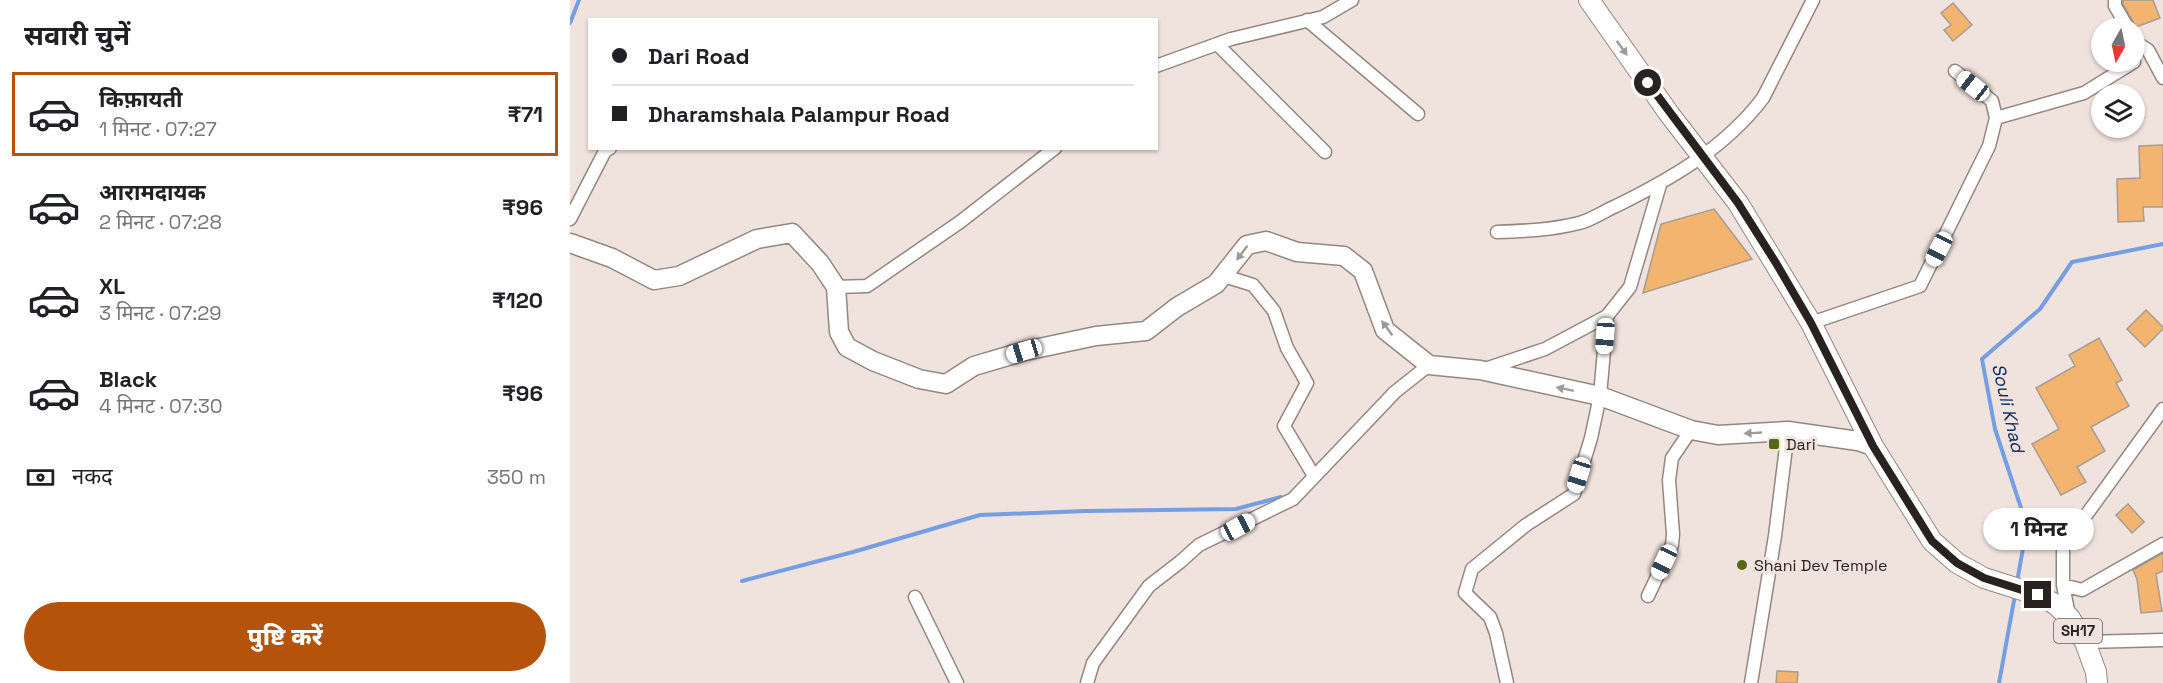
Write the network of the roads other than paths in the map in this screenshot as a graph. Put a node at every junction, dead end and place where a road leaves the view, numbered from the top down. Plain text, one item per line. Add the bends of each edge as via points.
1 (1352, 0) edge
2 (1589, 0) edge
3 (1813, 0) edge
4 (2115, 0) edge
5 (2122, 18) edge
6 (1307, 20) junction
7 (1216, 44) junction
8 (2145, 48) edge
9 (1158, 65) edge
10 (1954, 71) dead end
11 (2116, 72) edge
12 (2163, 78) edge
13 (1418, 114) dead end
14 (1996, 118) junction
15 (607, 150) edge
16 (1052, 150) edge
17 (1325, 152) dead end
18 (1703, 157) junction
19 (1660, 185) junction
20 (570, 219) edge
21 (1497, 232) dead end
22 (570, 243) edge
23 (1224, 276) junction
24 (836, 287) junction
25 (1607, 316) junction
26 (1811, 323) junction
27 (1429, 365) junction
28 (1480, 370) junction
29 (1600, 396) junction
30 (2163, 409) edge
31 (1691, 430) junction
32 (1788, 431) junction
33 (1873, 446) junction
34 (1314, 476) junction
35 (2163, 544) edge
36 (2063, 585) junction
37 (1648, 596) dead end
38 (915, 597) dead end
39 (2069, 617) junction
40 (2163, 640) edge
41 (2085, 642) junction
42 (957, 683) edge
43 (1087, 683) edge
44 (1507, 683) edge
45 (1751, 683) edge
46 (2097, 683) edge

1 - 6 street via 1323,17
2 -> 18 main road, SH17
3 - 18 street via 1762,98
4 - 5 street
6 - 7 street
6 - 13 street
7 - 9 street
7 - 17 street
8 - 12 street
10 - 14 street via 1992,101
11 - 14 street via 2084,93
14 - 26 street via 1989,146 1920,286
15 - 20 street
16 - 24 street via 960,222 867,286
18 - 19 street
18 - 26 main road, SH17 via 1738,203
19 - 21 street via 1581,223
19 - 25 street via 1630,287
22 - 24 street via 612,258 654,280 679,276 757,239 792,233
23 - 24 street via 1146,331 1096,336 1024,351 975,366 946,384 919,379 847,348 839,332
27 -> 23 street via 1385,330 1363,271 1344,256 1297,252 1266,242 1247,245
23 - 34 street via 1253,285 1274,311 1287,348 1307,383 1284,426
25 - 28 street via 1545,349
25 - 29 street
26 - 33 main road, SH17
27 - 28 street
27 - 34 street via 1395,392
29 -> 28 street
29 - 31 street
29 - 44 street via 1574,494 1526,525 1473,569 1467,585 1465,593 1490,617
30 - 36 street via 2063,547
32 -> 31 street via 1718,435
31 - 37 street via 1672,458 1672,545
32 - 33 street
32 - 45 street
33 - 39 main road, SH17 via 1932,541 1957,563 1984,578 2038,595
34 - 43 street via 1293,499 1199,545 1149,586 1093,663
35 - 36 street via 2082,590
36 - 39 street
38 - 42 street
39 - 41 main road, SH17
40 - 41 street
41 - 46 main road, SH17

